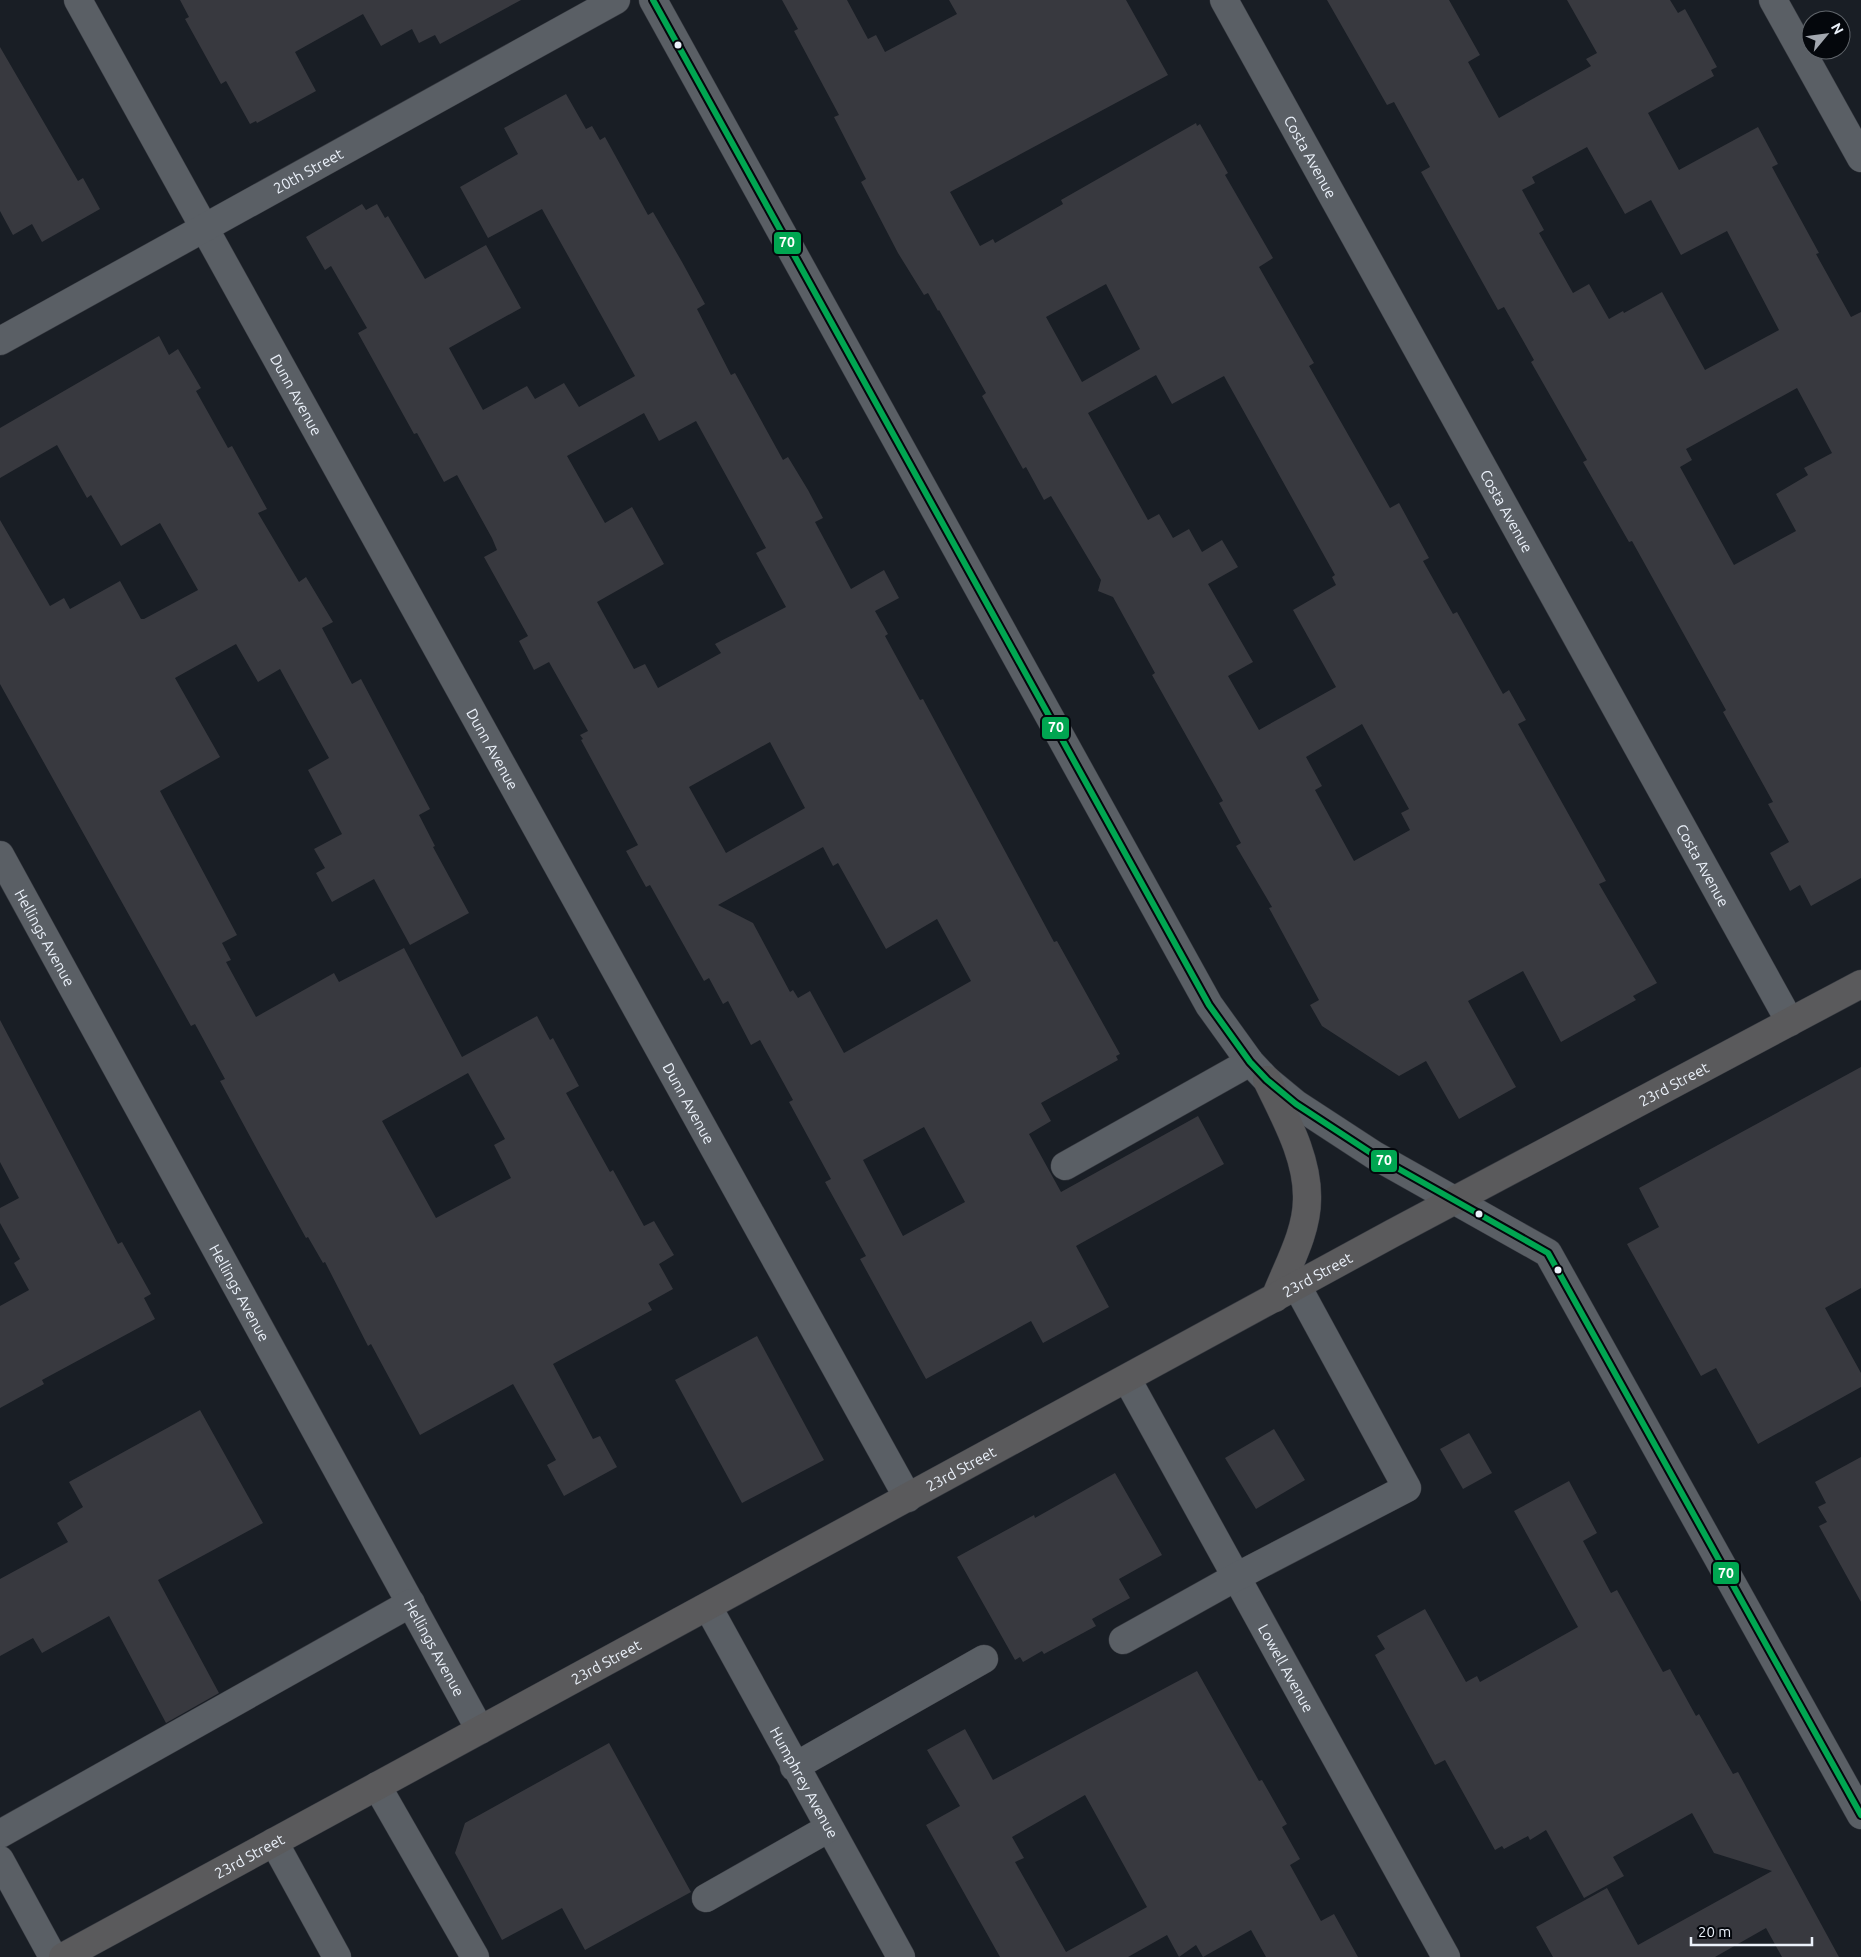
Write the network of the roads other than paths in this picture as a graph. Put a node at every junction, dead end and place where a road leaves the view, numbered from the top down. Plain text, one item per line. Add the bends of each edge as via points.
1 (78, 0) edge
2 (616, 0) edge
3 (653, 0) edge
4 (1224, 0) edge
5 (1773, 0) edge
6 (1861, 158) edge
7 (204, 228) junction
8 (0, 341) edge
9 (0, 855) edge
10 (1861, 984) edge
11 (1790, 1022) junction
12 (1258, 1071) junction
13 (1065, 1166) dead end
14 (1457, 1201) junction
15 (1286, 1292) junction
16 (1126, 1379) junction
17 (908, 1498) junction
18 (1236, 1577) junction
19 (411, 1603) junction
20 (708, 1606) junction
21 (1123, 1640) dead end
22 (984, 1659) dead end
23 (480, 1730) junction
24 (794, 1767) junction
25 (377, 1786) junction
26 (1861, 1815) edge
27 (829, 1828) junction
28 (0, 1834) edge
29 (274, 1842) junction
30 (0, 1860) edge
31 (706, 1898) dead end
32 (52, 1957) edge
33 (63, 1957) edge
34 (337, 1957) edge
35 (475, 1957) edge
36 (901, 1957) edge
37 (1446, 1957) edge

1 - 7 street, Dunn Avenue
2 - 7 street, 20th Street
3 - 12 street via 1209,1005
4 - 11 street, Costa Avenue
5 - 6 street
7 - 8 street, 20th Street
7 - 17 street, Dunn Avenue
9 - 19 street, Hellings Avenue
10 - 11 main road, 23rd Street
11 - 14 main road, 23rd Street
12 - 13 street
12 - 14 street via 1296,1104 1374,1155
12 - 15 main road via 1294,1138 1308,1199
14 - 15 main road, 23rd Street
14 - 26 street via 1548,1253
15 - 16 main road, 23rd Street
15 - 18 street via 1407,1488
16 - 17 main road, 23rd Street
16 - 18 street, Lowell Avenue
17 - 20 main road, 23rd Street
18 - 21 street
18 - 37 street, Lowell Avenue
19 - 23 street, Hellings Avenue
19 - 28 street
20 - 23 main road, 23rd Street
20 - 24 street, Humphrey Avenue
22 - 24 street
23 - 25 main road, 23rd Street
24 - 27 street, Humphrey Avenue
25 - 29 main road, 23rd Street
25 - 35 street
27 - 31 street
27 - 36 street, Humphrey Avenue
29 - 33 main road, 23rd Street
29 - 34 street
30 - 32 street

